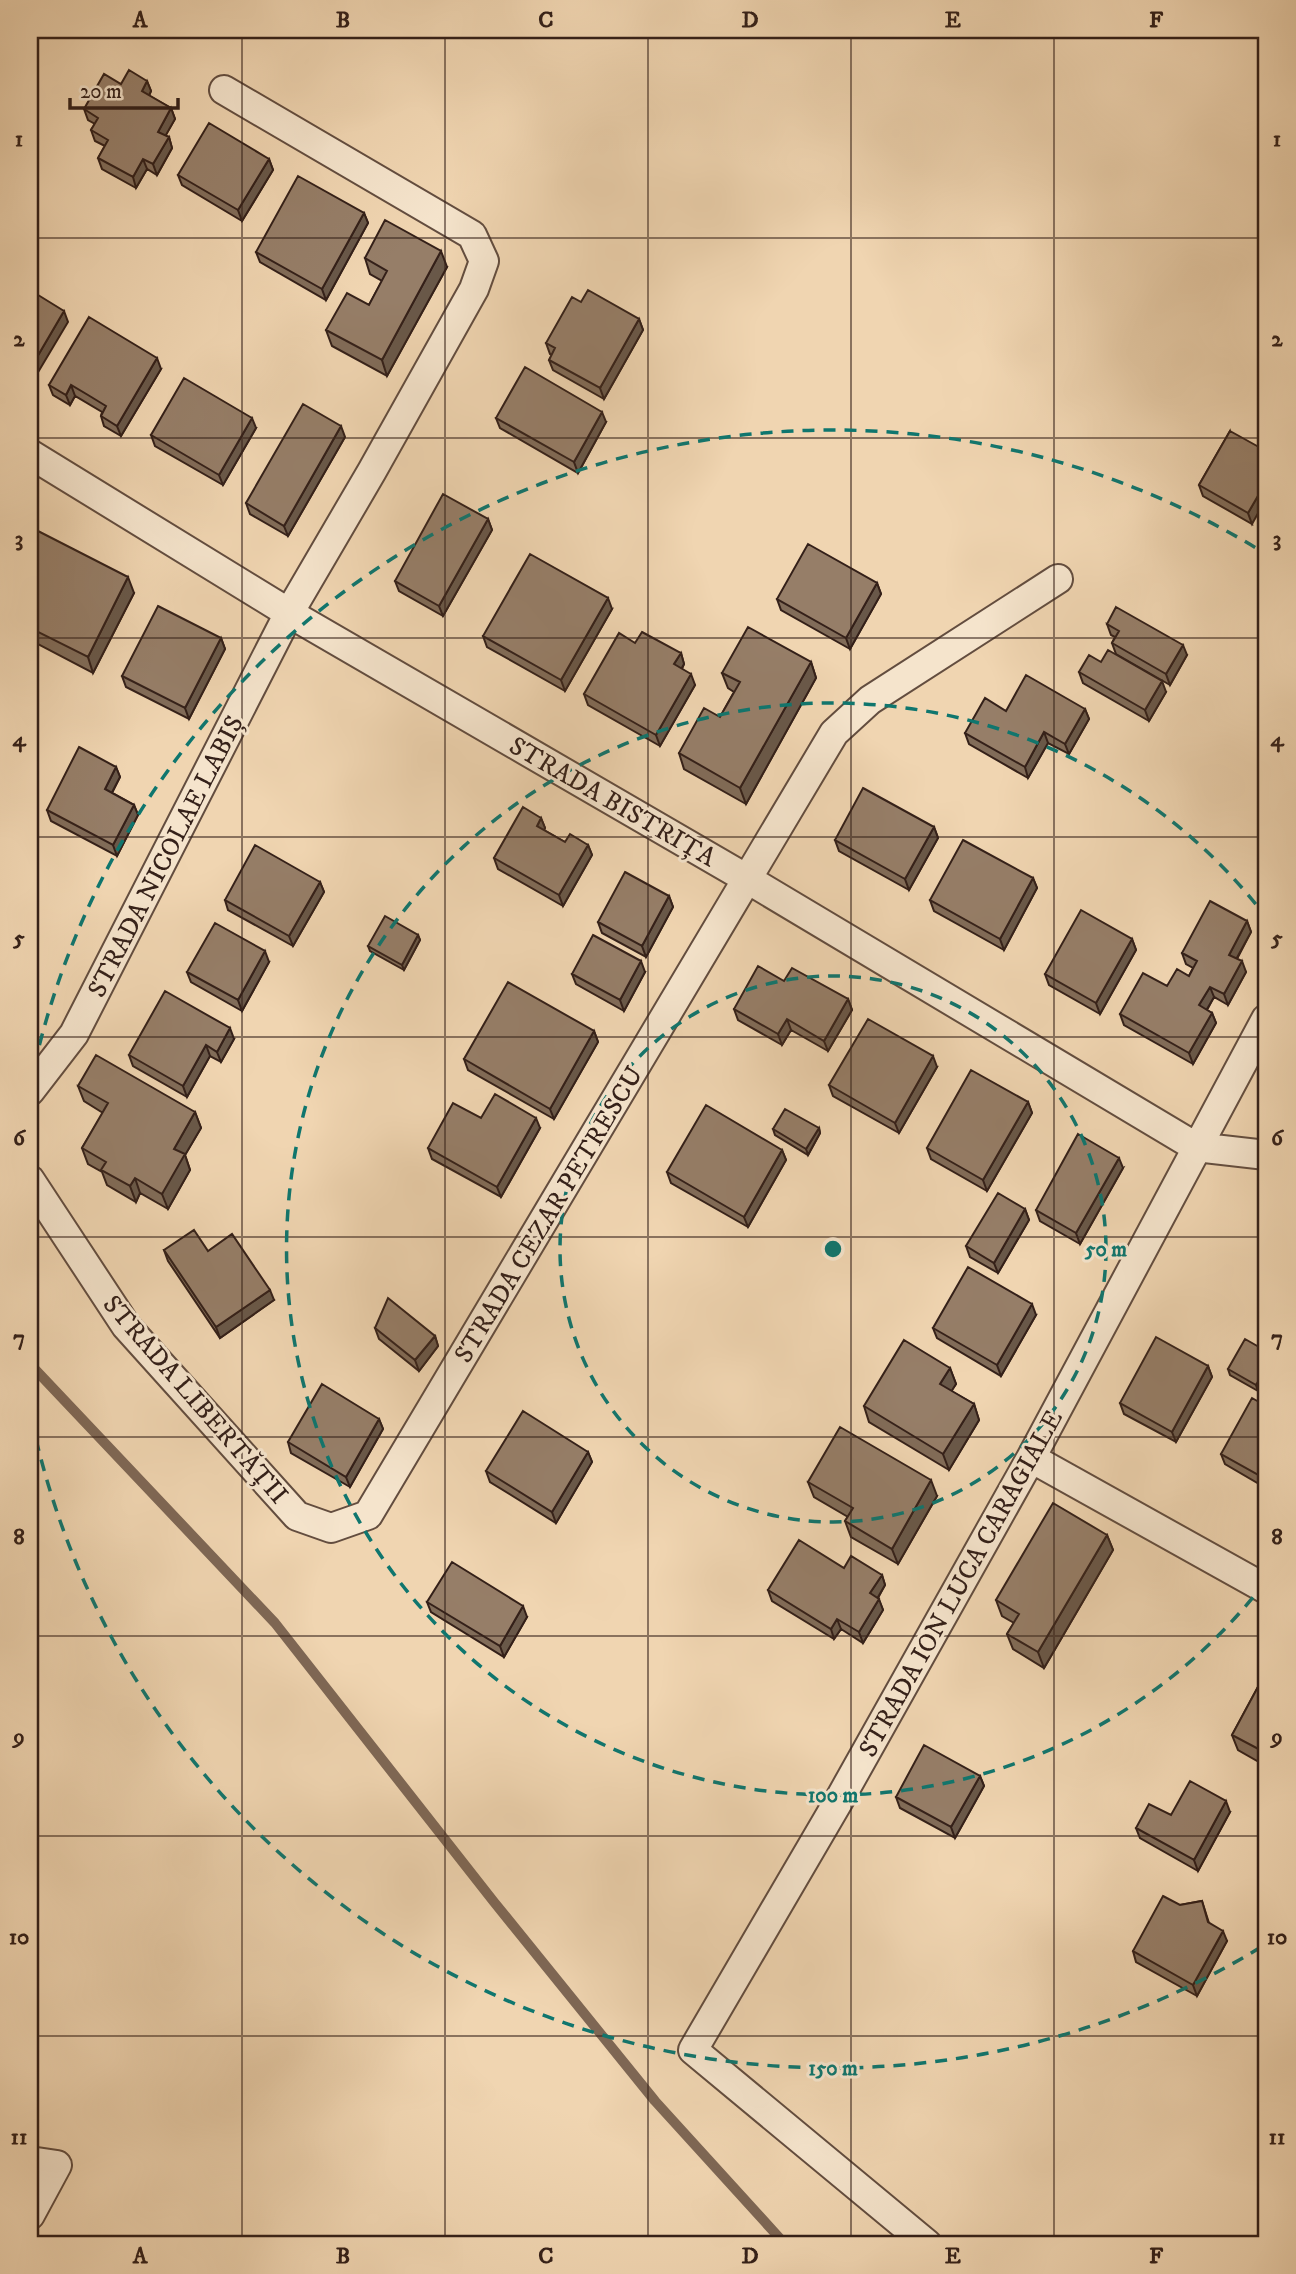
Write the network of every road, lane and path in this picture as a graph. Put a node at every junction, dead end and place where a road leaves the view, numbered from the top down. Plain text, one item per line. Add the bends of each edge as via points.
1 (224, 90) dead end
2 (30, 454) edge
3 (1058, 579) dead end
4 (289, 613) junction
5 (749, 880) junction
6 (1266, 1019) edge
7 (30, 1091) edge
8 (1196, 1147) junction
9 (1266, 1155) edge
10 (30, 1180) edge
11 (1031, 1458) junction
12 (331, 1528) joint
13 (1266, 1588) edge
14 (30, 2161) edge
15 (30, 2215) edge
16 (927, 2244) edge

1 - 4 street, STRADA NICOLAE LABIȘ via 472,235 484,261 467,302
2 - 4 street, STRADA BISTRIȚA
3 - 5 street, STRADA CEZAR PETRESCU via 870,699 834,733
4 - 5 street, STRADA BISTRIȚA
4 - 7 street, STRADA NICOLAE LABIȘ via 74,1034
5 - 8 street, STRADA BISTRIȚA
5 - 12 street, STRADA CEZAR PETRESCU via 368,1515
6 - 8 street, STRADA ION LUCA CARAGIALE
8 - 9 street
8 - 11 street, STRADA ION LUCA CARAGIALE
10 - 12 street, STRADA LIBERTĂȚII via 127,1326 297,1516
11 - 13 street
11 - 16 street, STRADA ION LUCA CARAGIALE via 692,2050
14 - 15 street via 57,2165

